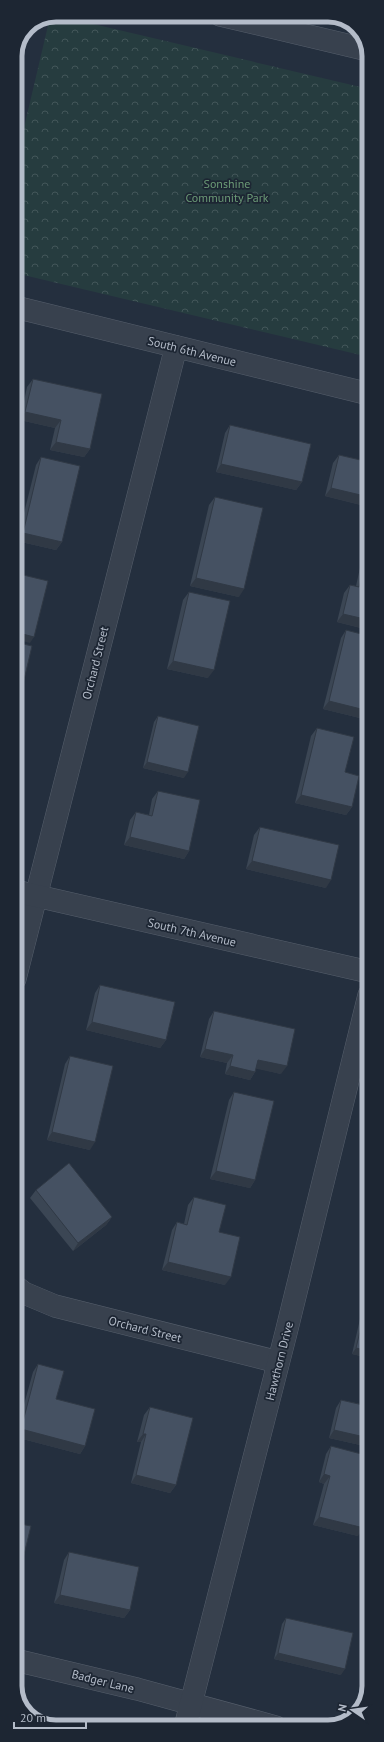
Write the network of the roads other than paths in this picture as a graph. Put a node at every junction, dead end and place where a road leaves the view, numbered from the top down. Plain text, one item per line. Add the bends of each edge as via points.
1 (250, 22) edge
2 (361, 48) edge
3 (22, 309) edge
4 (176, 347) junction
5 (362, 392) edge
6 (25, 894) edge
7 (22, 920) edge
8 (362, 970) edge
9 (362, 1023) edge
10 (22, 1291) edge
11 (278, 1362) junction
12 (22, 1662) edge
13 (191, 1704) junction
14 (186, 1720) edge
15 (250, 1720) edge

1 - 2 street
3 - 4 street, South 6th Avenue
4 - 5 street, South 6th Avenue
4 - 6 street, Orchard Street
6 - 7 street, Orchard Street
6 - 8 street, South 7th Avenue
9 - 11 street, Hawthorn Drive
10 - 11 street, Orchard Street via 55,1306
11 - 13 street, Hawthorn Drive
12 - 13 street, Badger Lane
13 - 14 street, Hawthorn Drive
13 - 15 street, Badger Lane

